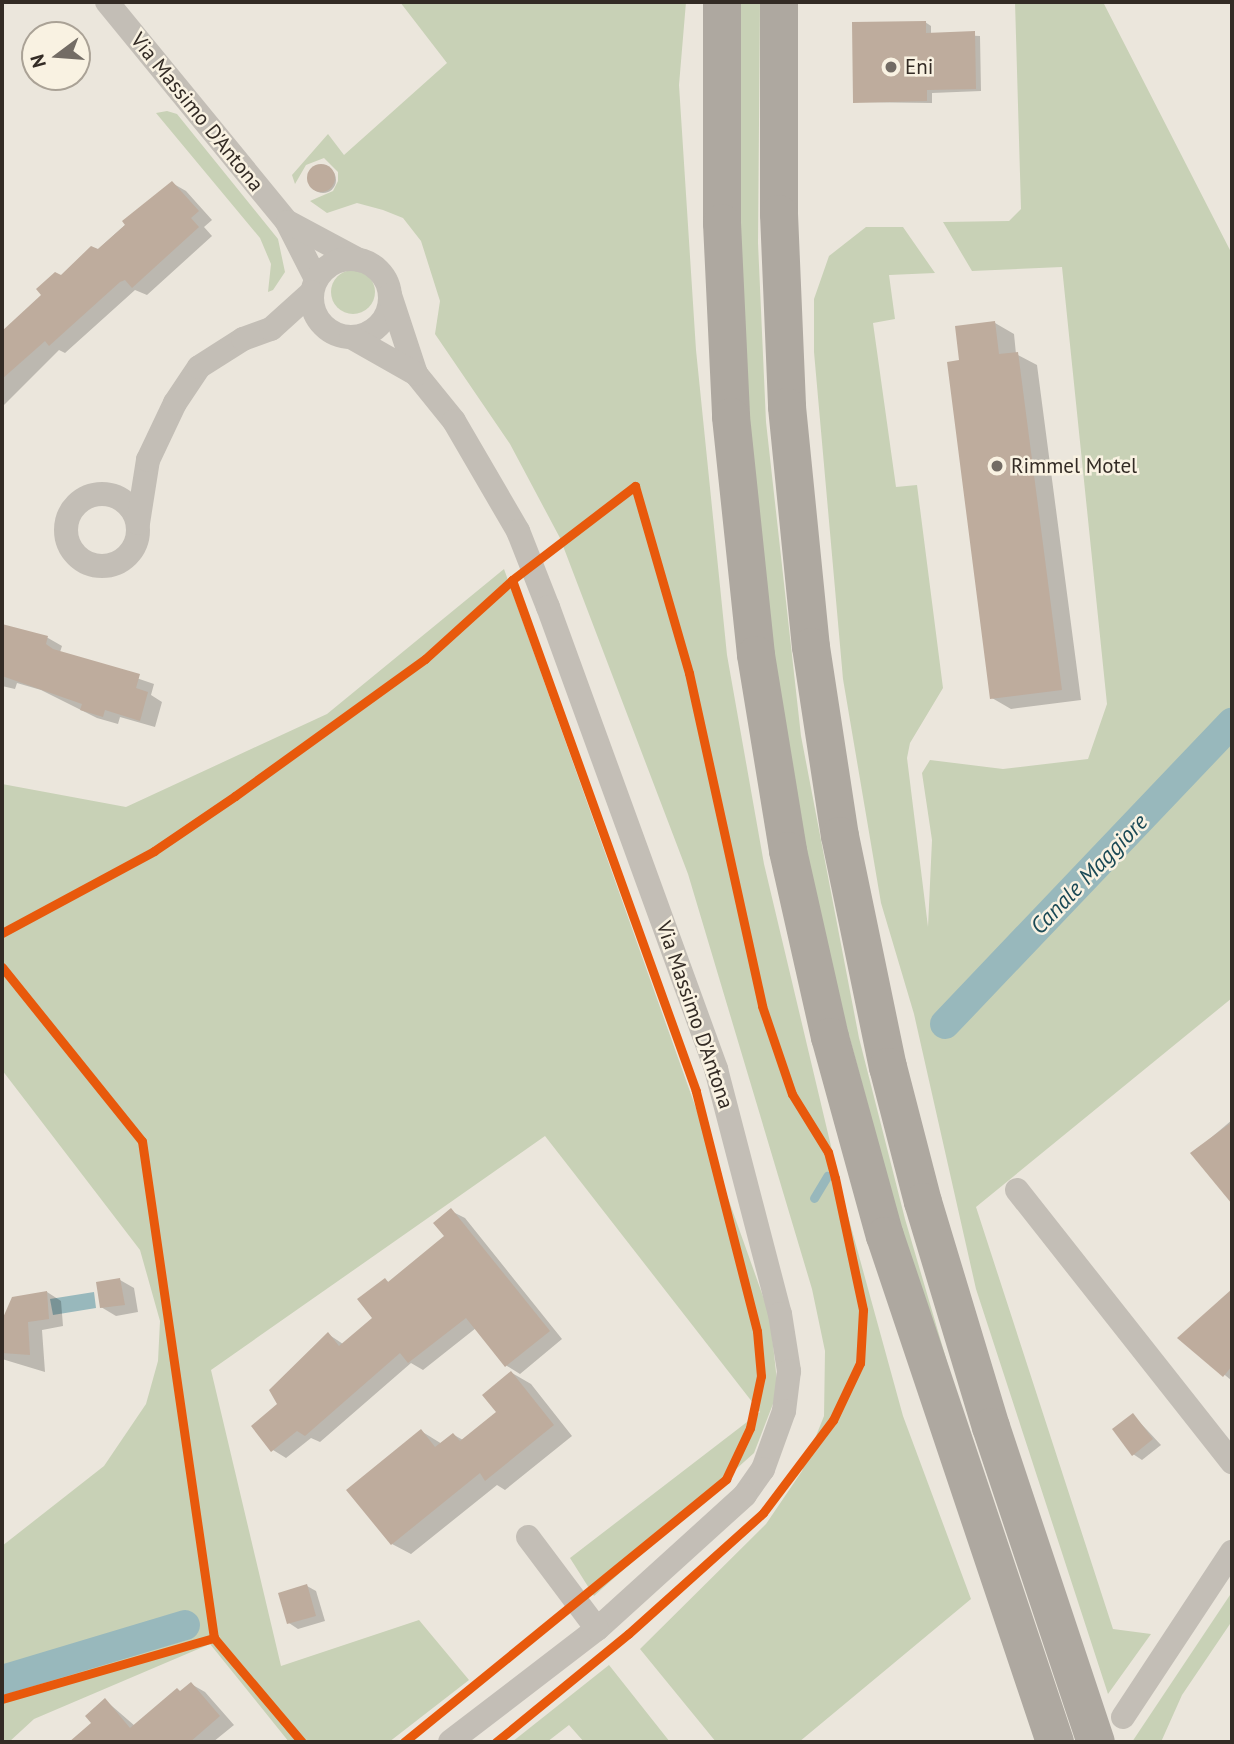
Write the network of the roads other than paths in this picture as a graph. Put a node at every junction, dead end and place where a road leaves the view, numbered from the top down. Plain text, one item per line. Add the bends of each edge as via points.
1 (107, 2) edge
2 (722, 2) edge
3 (779, 2) edge
4 (287, 222) junction
5 (359, 260) junction
6 (314, 286) junction
7 (390, 295) junction
8 (271, 329) junction
9 (341, 334) junction
10 (416, 374) junction
11 (148, 460) junction
12 (105, 494) junction
13 (138, 523) junction
14 (1017, 1190) dead end
15 (1232, 1462) edge
16 (528, 1537) dead end
17 (1232, 1552) edge
18 (597, 1629) junction
19 (1103, 1727) edge
20 (450, 1742) edge
21 (1055, 1742) edge

1 - 4 street, Via Massimo D'Antona
2 - 21 highway via 722,223 731,417 756,655 786,839 830,1037 885,1236
3 - 19 highway via 779,214 787,407 807,611 840,836 888,1067 923,1202 982,1400
4 - 5 street, Via Massimo D'Antona
4 - 6 street, Via Massimo D'Antona
5 - 6 street via 334,262
5 - 7 street, Via Massimo D'Antona via 380,272
6 - 8 street
6 - 9 street, Via Massimo D'Antona via 317,318
7 - 9 street via 389,307 376,328
7 - 10 street, Via Massimo D'Antona
8 - 9 street
8 - 11 street via 243,339 199,367 175,403
9 - 10 street, Via Massimo D'Antona
10 - 18 street, Via Massimo D'Antona via 454,421 518,531 548,607 716,1069 780,1314 789,1371 784,1411 763,1469 745,1495
11 - 12 street
11 - 13 street
12 - 13 street via 126,503
12 - 13 street via 84,499 69,517 69,541 83,560 107,565 118,562 134,545
14 - 15 street
16 - 18 street
17 - 19 street
18 - 20 street, Via Massimo D'Antona

